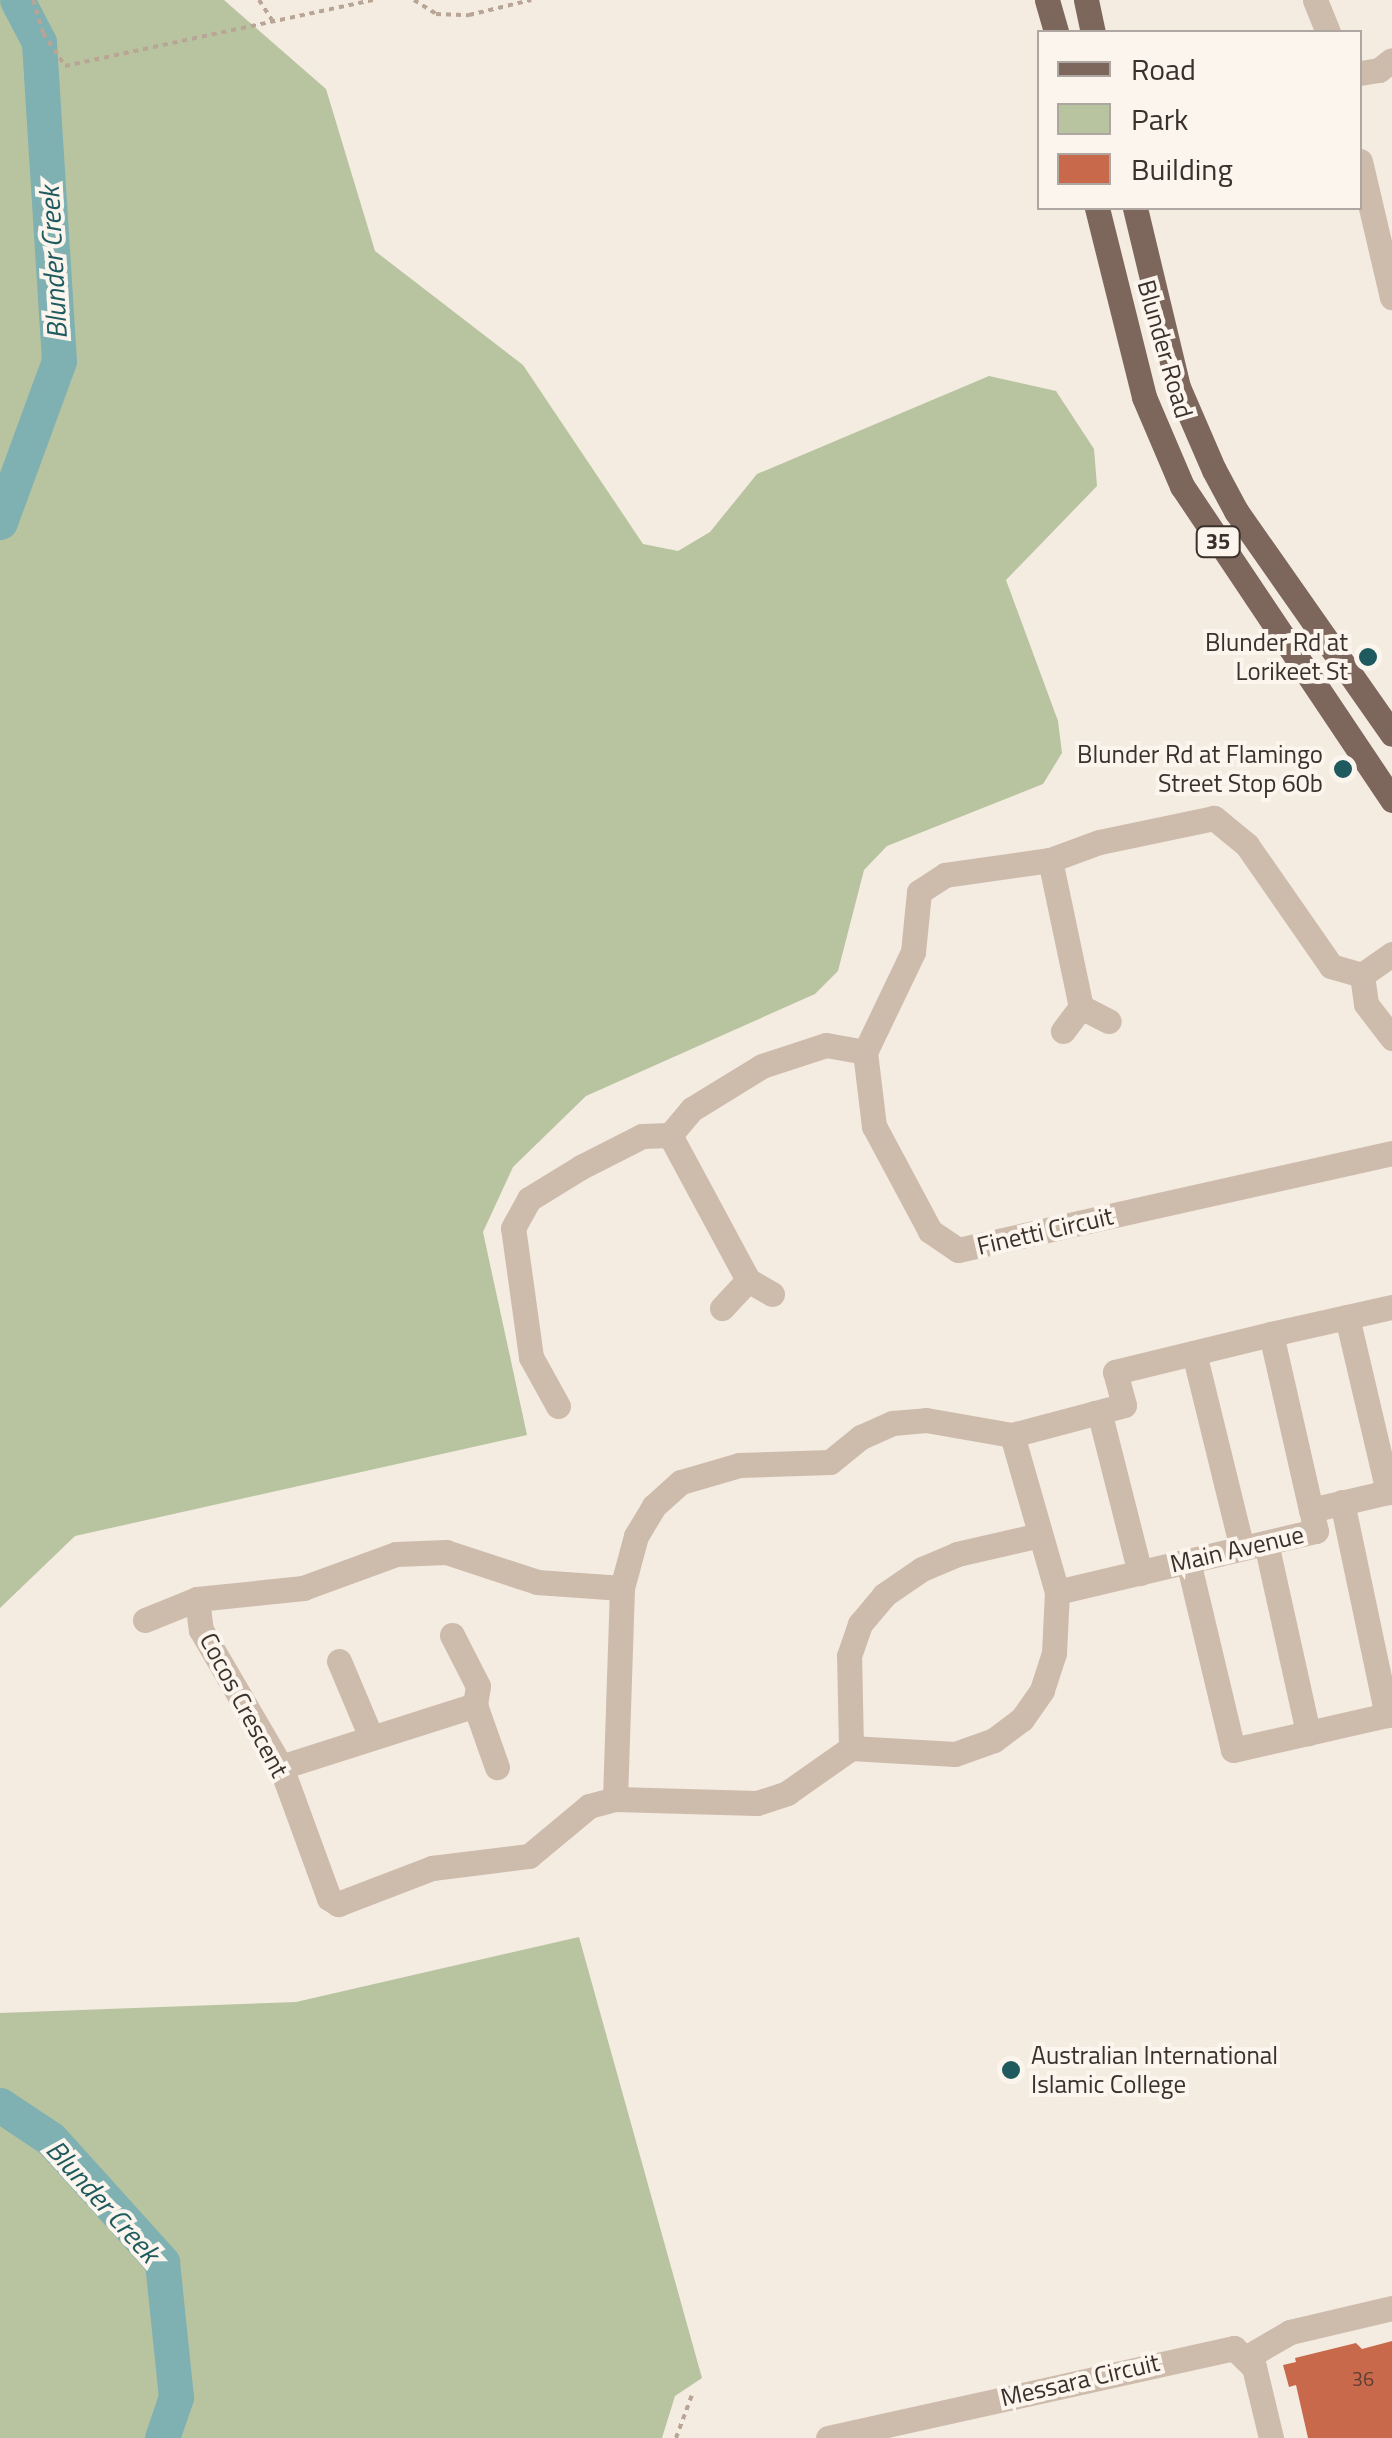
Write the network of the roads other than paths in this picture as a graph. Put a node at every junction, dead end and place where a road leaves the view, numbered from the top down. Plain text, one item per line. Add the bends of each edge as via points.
1 (1048, 0) edge
2 (1086, 0) edge
3 (1315, 0) edge
4 (1056, 30) edge
5 (1094, 30) edge
6 (1327, 30) edge
7 (1392, 60) edge
8 (1362, 73) edge
9 (1362, 169) edge
10 (1097, 210) edge
11 (1135, 210) edge
12 (1392, 297) edge
13 (1392, 734) edge
14 (1392, 800) edge
15 (1050, 860) junction
16 (1391, 954) edge
17 (1362, 975) junction
18 (1081, 1006) junction
19 (1109, 1021) dead end
20 (1063, 1032) dead end
21 (1392, 1038) edge
22 (865, 1052) junction
23 (670, 1135) junction
24 (1392, 1153) edge
25 (748, 1280) junction
26 (772, 1294) dead end
27 (1392, 1307) edge
28 (722, 1308) dead end
29 (1347, 1317) junction
30 (1271, 1334) junction
31 (1194, 1353) junction
32 (558, 1406) dead end
33 (1095, 1412) junction
34 (1012, 1435) junction
35 (1390, 1491) edge
36 (1342, 1502) junction
37 (1311, 1510) junction
38 (1040, 1534) junction
39 (1254, 1546) junction
40 (1188, 1561) junction
41 (1140, 1572) junction
42 (622, 1588) junction
43 (1057, 1592) junction
44 (197, 1599) junction
45 (145, 1620) dead end
46 (452, 1635) dead end
47 (339, 1662) dead end
48 (475, 1705) junction
49 (1390, 1714) edge
50 (1308, 1733) junction
51 (371, 1736) junction
52 (851, 1748) junction
53 (281, 1767) junction
54 (497, 1767) dead end
55 (615, 1799) junction
56 (1392, 2308) edge
57 (1248, 2357) junction
58 (828, 2438) edge
59 (1271, 2438) edge

1 - 4 main road
2 - 5 main road
3 - 6 street
7 - 8 street
9 - 12 street
10 - 14 main road, Blunder Road / 35 via 1144,397 1182,486
11 - 13 main road, Blunder Road / 35 via 1178,386 1214,470
15 - 17 street via 1100,842 1214,818 1247,845 1331,966
15 - 18 street
15 - 22 street via 945,875 920,892 913,952
16 - 17 street
17 - 21 street via 1366,1004
18 - 19 street
18 - 20 street
22 - 23 street via 826,1045 762,1066 692,1109
22 - 24 street, Finetti Circuit via 874,1126 930,1232 958,1250
23 - 25 street
23 - 32 street via 642,1136 581,1167 529,1199 513,1228 531,1356
25 - 26 street
25 - 28 street
27 - 29 street
29 - 30 street
29 - 35 street
30 - 31 street
30 - 37 street
31 - 33 street via 1114,1372 1124,1405
31 - 39 street
33 - 34 street
33 - 41 street
34 - 38 street
34 - 42 street via 926,1420 893,1423 830,1462 739,1465 680,1482 636,1536
35 - 36 street, Main Avenue
36 - 37 street, Main Avenue
36 - 49 street
37 - 39 street, Main Avenue via 1316,1531
38 - 43 street
38 - 52 street via 958,1554 884,1595 860,1624 849,1656
39 - 40 street, Main Avenue
39 - 50 street
40 - 41 street, Main Avenue
40 - 50 street via 1232,1750
41 - 43 street, Main Avenue
42 - 44 street via 537,1582 446,1552 396,1554 303,1588
42 - 55 street
43 - 52 street via 1054,1653 1042,1690 1022,1719 994,1740 955,1754
44 - 45 street
44 - 53 street, Cocos Crescent via 201,1630
46 - 48 street via 478,1686
47 - 51 street
48 - 51 street
48 - 54 street
49 - 50 street
51 - 53 street
52 - 55 street, Cocos Crescent via 787,1793 758,1803
53 - 55 street, Cocos Crescent via 328,1898 338,1904 432,1868 530,1856 589,1806
56 - 57 street via 1290,2332
57 - 58 street, Messara Circuit via 1234,2348 1213,2350
57 - 59 street

